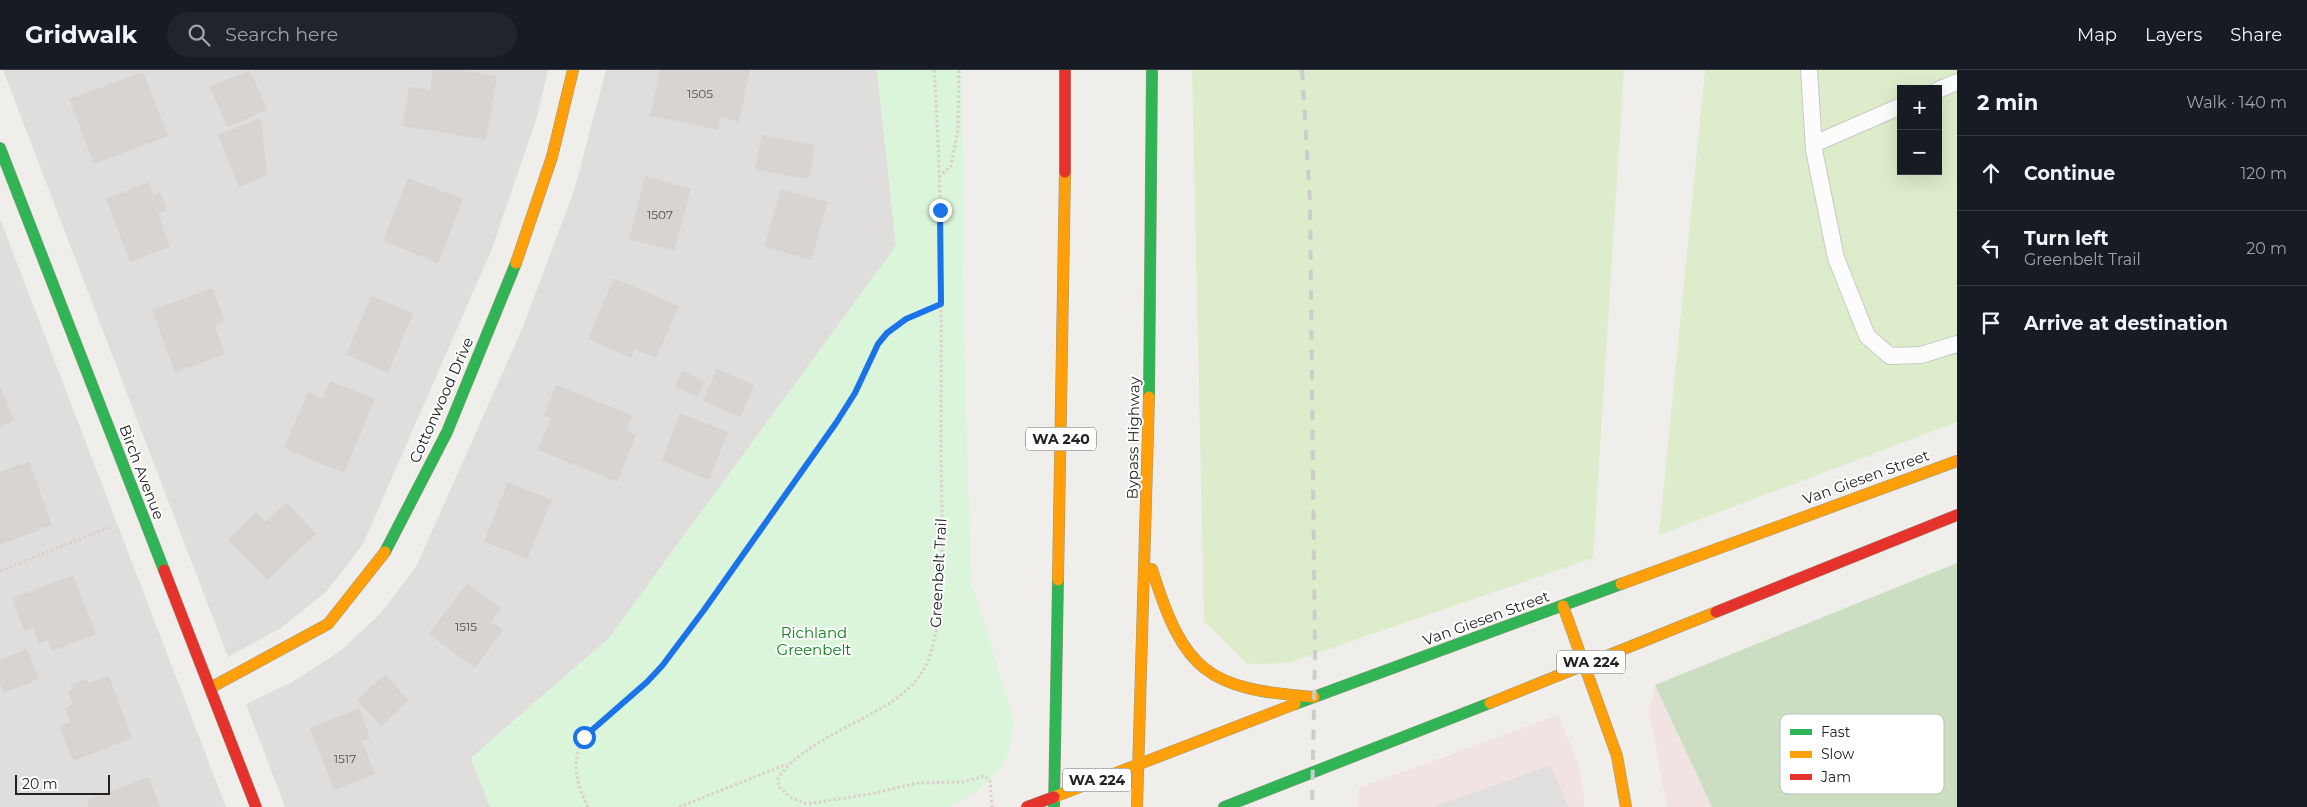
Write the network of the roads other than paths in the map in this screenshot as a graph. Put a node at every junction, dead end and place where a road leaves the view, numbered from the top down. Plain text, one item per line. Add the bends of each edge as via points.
1 (573, 70) edge
2 (1065, 70) edge
3 (1152, 70) edge
4 (1809, 70) edge
5 (1957, 82) edge
6 (1942, 88) edge
7 (1897, 108) edge
8 (1814, 144) junction
9 (0, 148) edge
10 (1957, 344) edge
11 (1957, 460) edge
12 (1957, 515) edge
13 (1146, 548) junction
14 (1563, 606) junction
15 (1585, 664) junction
16 (210, 688) junction
17 (1314, 697) junction
18 (1139, 764) junction
19 (1054, 802) edge
20 (256, 807) edge
21 (1027, 807) edge
22 (1137, 807) edge
23 (1224, 807) edge
24 (1626, 807) edge

1 - 16 main road, Cottonwood Drive via 552,157 516,264 447,432 382,557 328,624
2 - 19 main road, WA 240
3 - 13 main road, Bypass Highway
4 - 8 lane
5 - 6 lane
7 - 8 lane
8 - 10 lane via 1836,258 1867,336 1890,356 1921,355
9 - 16 main road, Birch Avenue
11 - 14 main road, Van Giesen Street / WA 224
12 - 15 main road, WA 224
13 - 17 main road via 1163,605 1178,638 1189,657 1203,670 1236,686
13 - 18 main road, Bypass Highway
14 - 15 main road
14 - 17 main road, Van Giesen Street / WA 224
15 - 23 main road, WA 224
15 - 24 main road via 1617,756
16 - 20 main road, Birch Avenue
17 - 18 main road, Van Giesen Street / WA 224
18 - 19 main road, Van Giesen Street / WA 224
18 - 22 main road, Bypass Highway
19 - 21 main road, Van Giesen Street

